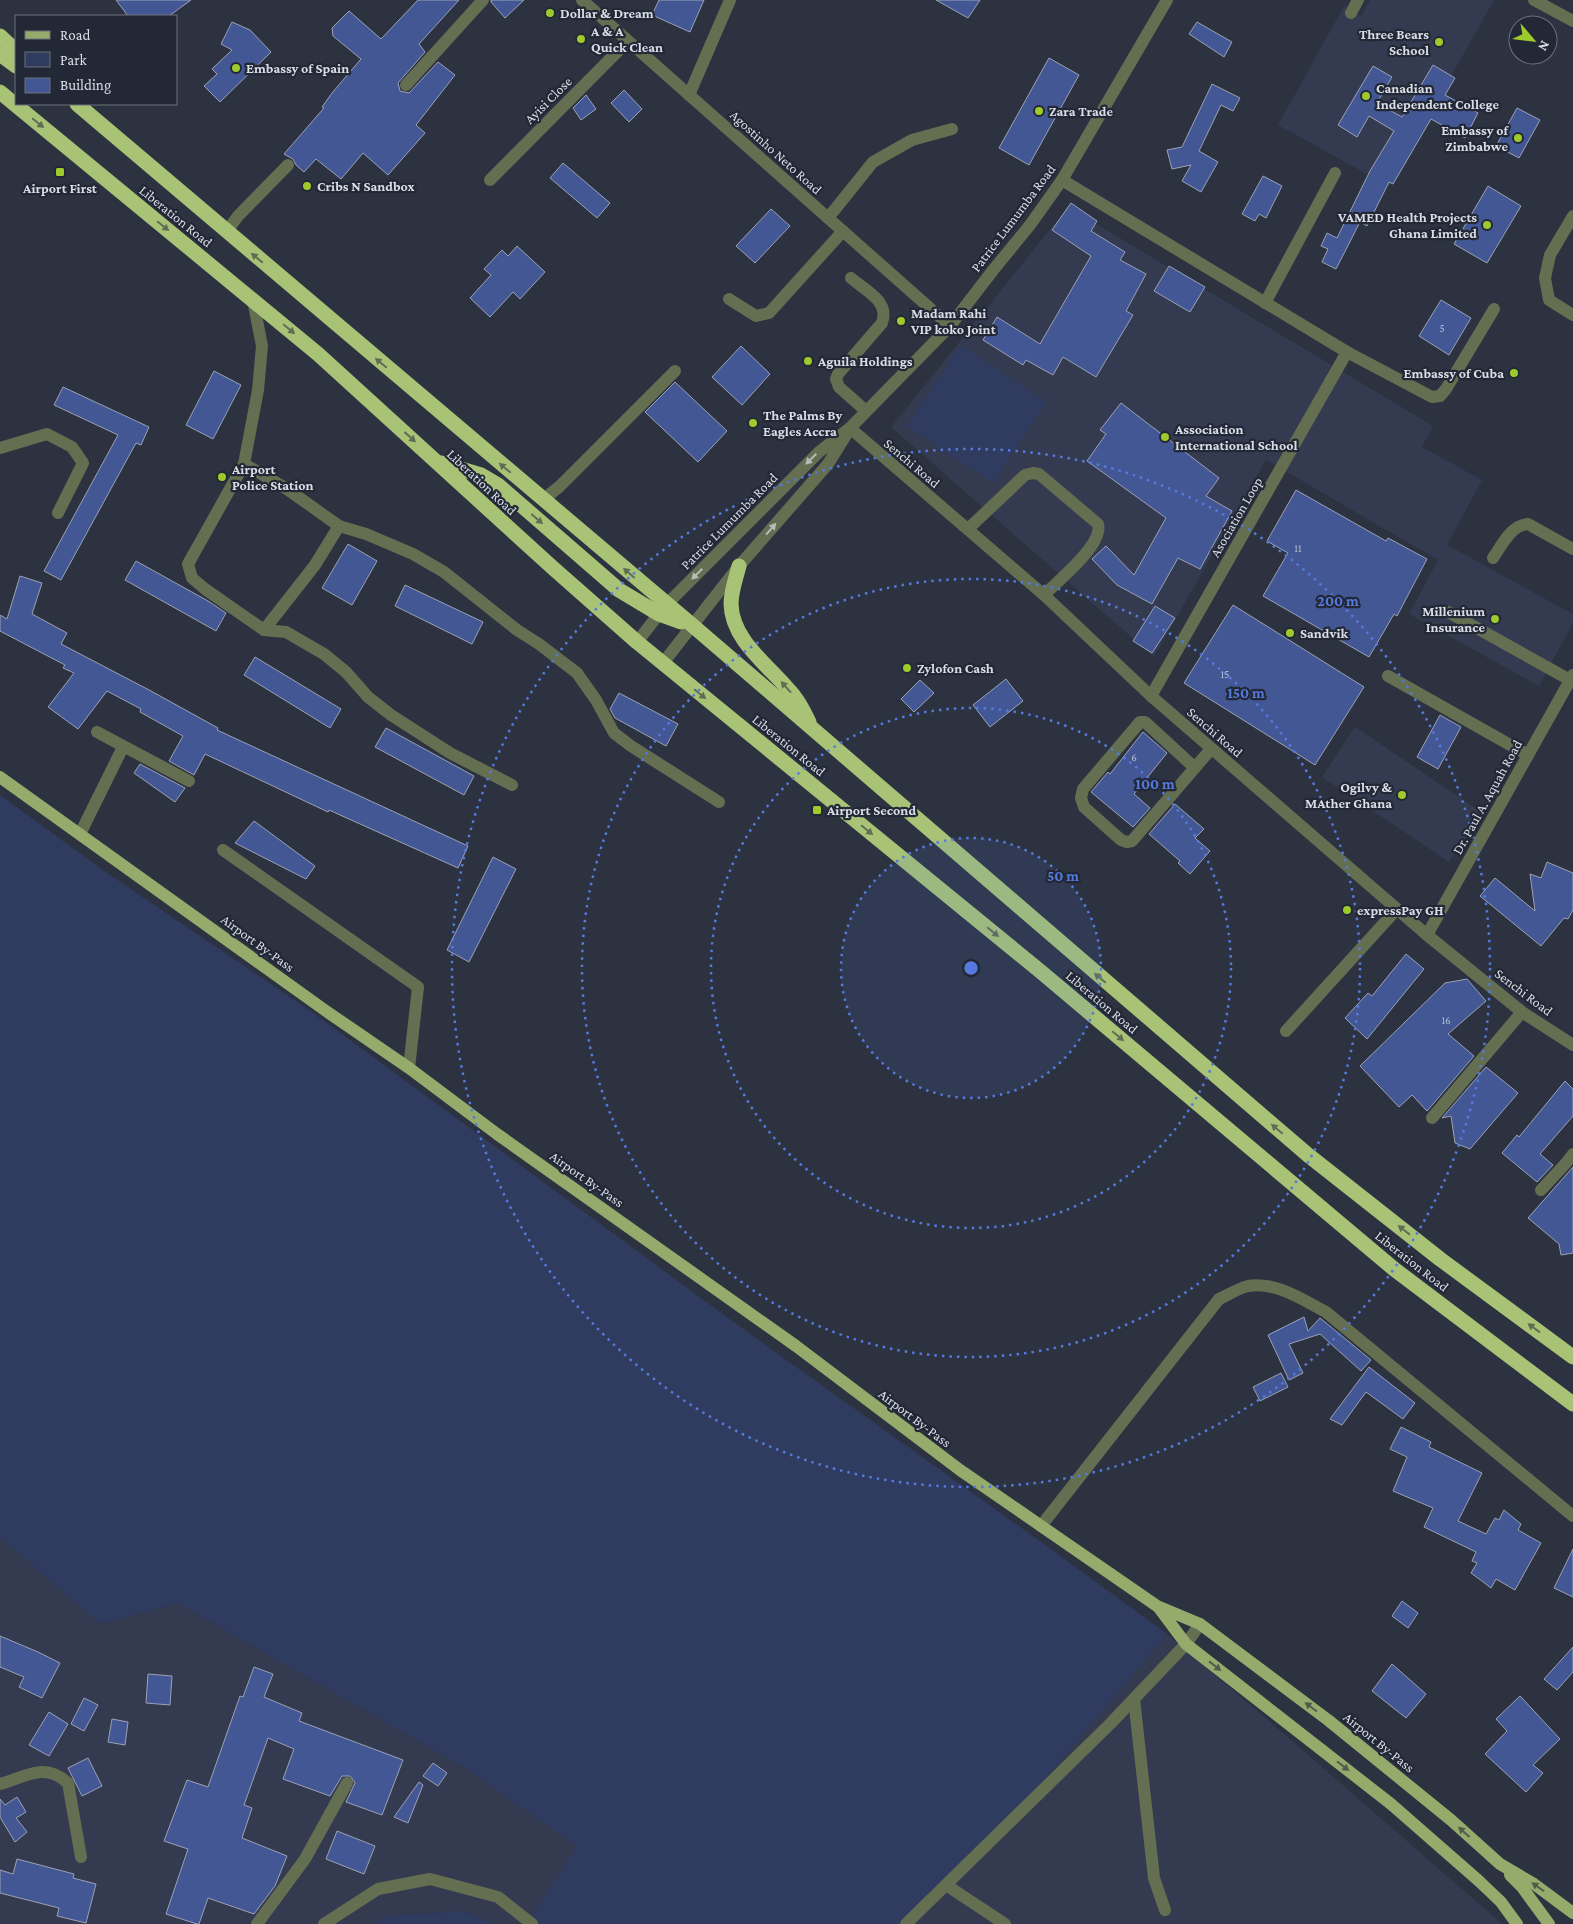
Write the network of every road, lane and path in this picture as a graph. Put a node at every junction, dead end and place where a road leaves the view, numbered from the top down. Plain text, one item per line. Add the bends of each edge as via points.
1 (483, 0) edge
2 (582, 0) edge
3 (730, 0) edge
4 (1167, 0) edge
5 (1358, 0) edge
6 (1534, 0) edge
7 (1351, 13) dead end
8 (1573, 21) edge
9 (0, 36) edge
10 (628, 41) junction
11 (15, 50) edge
12 (0, 54) edge
13 (15, 65) edge
14 (406, 85) dead end
15 (0, 92) edge
16 (690, 95) junction
17 (15, 104) edge
18 (16, 105) edge
19 (78, 105) edge
20 (952, 129) dead end
21 (288, 165) dead end
22 (1336, 173) dead end
23 (490, 180) dead end
24 (1062, 180) junction
25 (1573, 216) edge
26 (828, 218) junction
27 (226, 231) junction
28 (843, 231) junction
29 (851, 278) dead end
30 (730, 298) dead end
31 (253, 300) junction
32 (1265, 303) junction
33 (1494, 309) dead end
34 (1573, 315) edge
35 (950, 326) junction
36 (1347, 352) junction
37 (674, 371) dead end
38 (866, 411) junction
39 (850, 428) junction
40 (0, 448) edge
41 (436, 461) junction
42 (244, 464) junction
43 (543, 500) junction
44 (58, 513) dead end
45 (339, 526) junction
46 (968, 529) junction
47 (1573, 548) edge
48 (1493, 558) dead end
49 (739, 566) junction
50 (1044, 594) junction
51 (662, 609) junction
52 (1448, 612) dead end
53 (692, 625) junction
54 (264, 630) junction
55 (637, 642) junction
56 (663, 663) junction
57 (1388, 676) dead end
58 (1571, 678) edge
59 (1151, 696) junction
60 (811, 728) junction
61 (97, 732) dead end
62 (123, 747) junction
63 (1211, 749) junction
64 (1528, 755) junction
65 (1195, 768) junction
66 (0, 777) edge
67 (189, 780) dead end
68 (512, 785) dead end
69 (719, 802) dead end
70 (80, 834) junction
71 (224, 850) dead end
72 (1397, 909) junction
73 (1427, 935) junction
74 (1522, 1012) junction
75 (1286, 1031) dead end
76 (1573, 1045) edge
77 (409, 1068) junction
78 (1432, 1118) dead end
79 (1573, 1154) edge
80 (1540, 1190) dead end
81 (1573, 1357) edge
82 (1573, 1404) edge
83 (1573, 1516) edge
84 (1041, 1526) junction
85 (1157, 1606) junction
86 (1200, 1624) junction
87 (1186, 1644) junction
88 (1134, 1699) junction
89 (347, 1783) dead end
90 (0, 1784) edge
91 (81, 1857) dead end
92 (1500, 1864) junction
93 (946, 1885) junction
94 (1165, 1910) dead end
95 (1573, 1913) edge
96 (257, 1924) edge
97 (324, 1924) edge
98 (532, 1924) edge
99 (906, 1924) edge
100 (1005, 1924) edge
101 (1517, 1924) edge
102 (1549, 1924) edge

1 - 14 street
2 - 10 street, Agostinho Neto Road
3 - 16 street
4 - 24 street, Patrice Lumumba Road
5 - 7 street
6 - 8 street
9 - 11 highway
10 - 16 street, Agostinho Neto Road
10 - 23 street, Ayisi Close
12 - 13 highway
15 -> 17 highway, Liberation Road
16 - 26 street, Agostinho Neto Road
18 -> 31 highway, Liberation Road
19 - 27 highway, Liberation Road
20 - 26 street via 912,140 873,162
21 - 27 street
22 - 32 street
24 - 32 street
24 - 35 street, Patrice Lumumba Road
25 - 34 street via 1550,255 1545,278 1549,300
26 - 28 street, Agostinho Neto Road
43 -> 27 highway, Liberation Road
28 - 30 street via 769,313 756,316
28 - 35 street, Agostinho Neto Road
29 - 38 street via 882,303 885,315 836,379 839,387
31 -> 41 highway, Liberation Road
31 - 42 street via 262,346 258,390
32 - 36 street
33 - 36 street via 1440,396 1432,397
35 - 38 street, Patrice Lumumba Road
36 - 59 street, Asociation Loop
37 - 43 street
38 - 39 street, Patrice Lumumba Road
39 - 46 street, Senchi Road
49 -> 39 street, Patrice Lumumba Road via 828,464
39 -> 51 street, Patrice Lumumba Road via 819,452
40 - 44 street via 47,434 72,447 83,464
41 -> 51 highway via 481,475 498,485 619,590
41 - 55 highway, Liberation Road
42 - 45 street
42 - 54 street via 188,564 192,578 205,590
51 -> 43 highway, Liberation Road
45 - 54 street via 315,565
45 - 69 street via 413,554 444,572 577,674 614,733
46 - 50 street, Senchi Road
46 - 50 street via 1026,475 1033,473 1039,474 1098,524 1100,528 1094,542 1071,570
47 - 48 street via 1528,524 1521,524 1514,528
49 - 53 street, Patrice Lumumba Road
60 -> 49 highway via 789,690 755,655 737,627 731,604
50 - 59 street, Senchi Road
51 - 53 highway, Liberation Road
51 - 55 street, Patrice Lumumba Road
52 - 58 street
53 - 56 street, Patrice Lumumba Road
53 - 60 highway, Liberation Road
54 - 68 street via 286,632 317,650 346,672 368,697 391,715 450,753
55 - 56 highway, Liberation Road
56 -> 82 highway, Liberation Road via 1040,970 1394,1270
57 - 64 street
58 - 64 street, Dr. Paul A. Aquah Road
59 - 63 street, Senchi Road
81 -> 60 highway, Liberation Road via 1440,1259 1308,1155
61 - 62 street
62 - 67 street
62 - 70 street
63 - 65 street
63 - 72 street, Senchi Road
64 - 73 street, Dr. Paul A. Aquah Road
65 - 65 street via 1132,841 1121,840 1084,806 1081,798 1083,789 1140,722 1145,722
66 - 70 main road, Airport By-Pass
70 - 77 main road, Airport By-Pass
71 - 77 street via 418,986
72 - 73 street, Senchi Road
72 - 75 street
73 - 74 street, Senchi Road
74 - 76 street, Senchi Road
74 - 78 street
77 - 84 main road, Airport By-Pass
79 - 80 street
83 - 84 street via 1326,1312 1287,1292 1268,1286 1248,1286 1219,1299
84 - 85 main road, Airport By-Pass
85 - 86 main road, Airport By-Pass
85 - 87 main road, Airport By-Pass
86 - 87 street
92 -> 86 main road, Airport By-Pass via 1452,1820 1328,1720
87 - 88 street
87 -> 101 main road, Airport By-Pass via 1391,1804 1479,1881 1501,1902
88 - 93 street
88 - 94 street via 1154,1878
89 - 96 street via 305,1859
90 - 91 street via 44,1770 64,1779 68,1783
95 -> 92 main road, Airport By-Pass
92 - 102 main road
93 - 99 street
93 - 100 street
97 - 98 street via 378,1889 430,1879 498,1897

